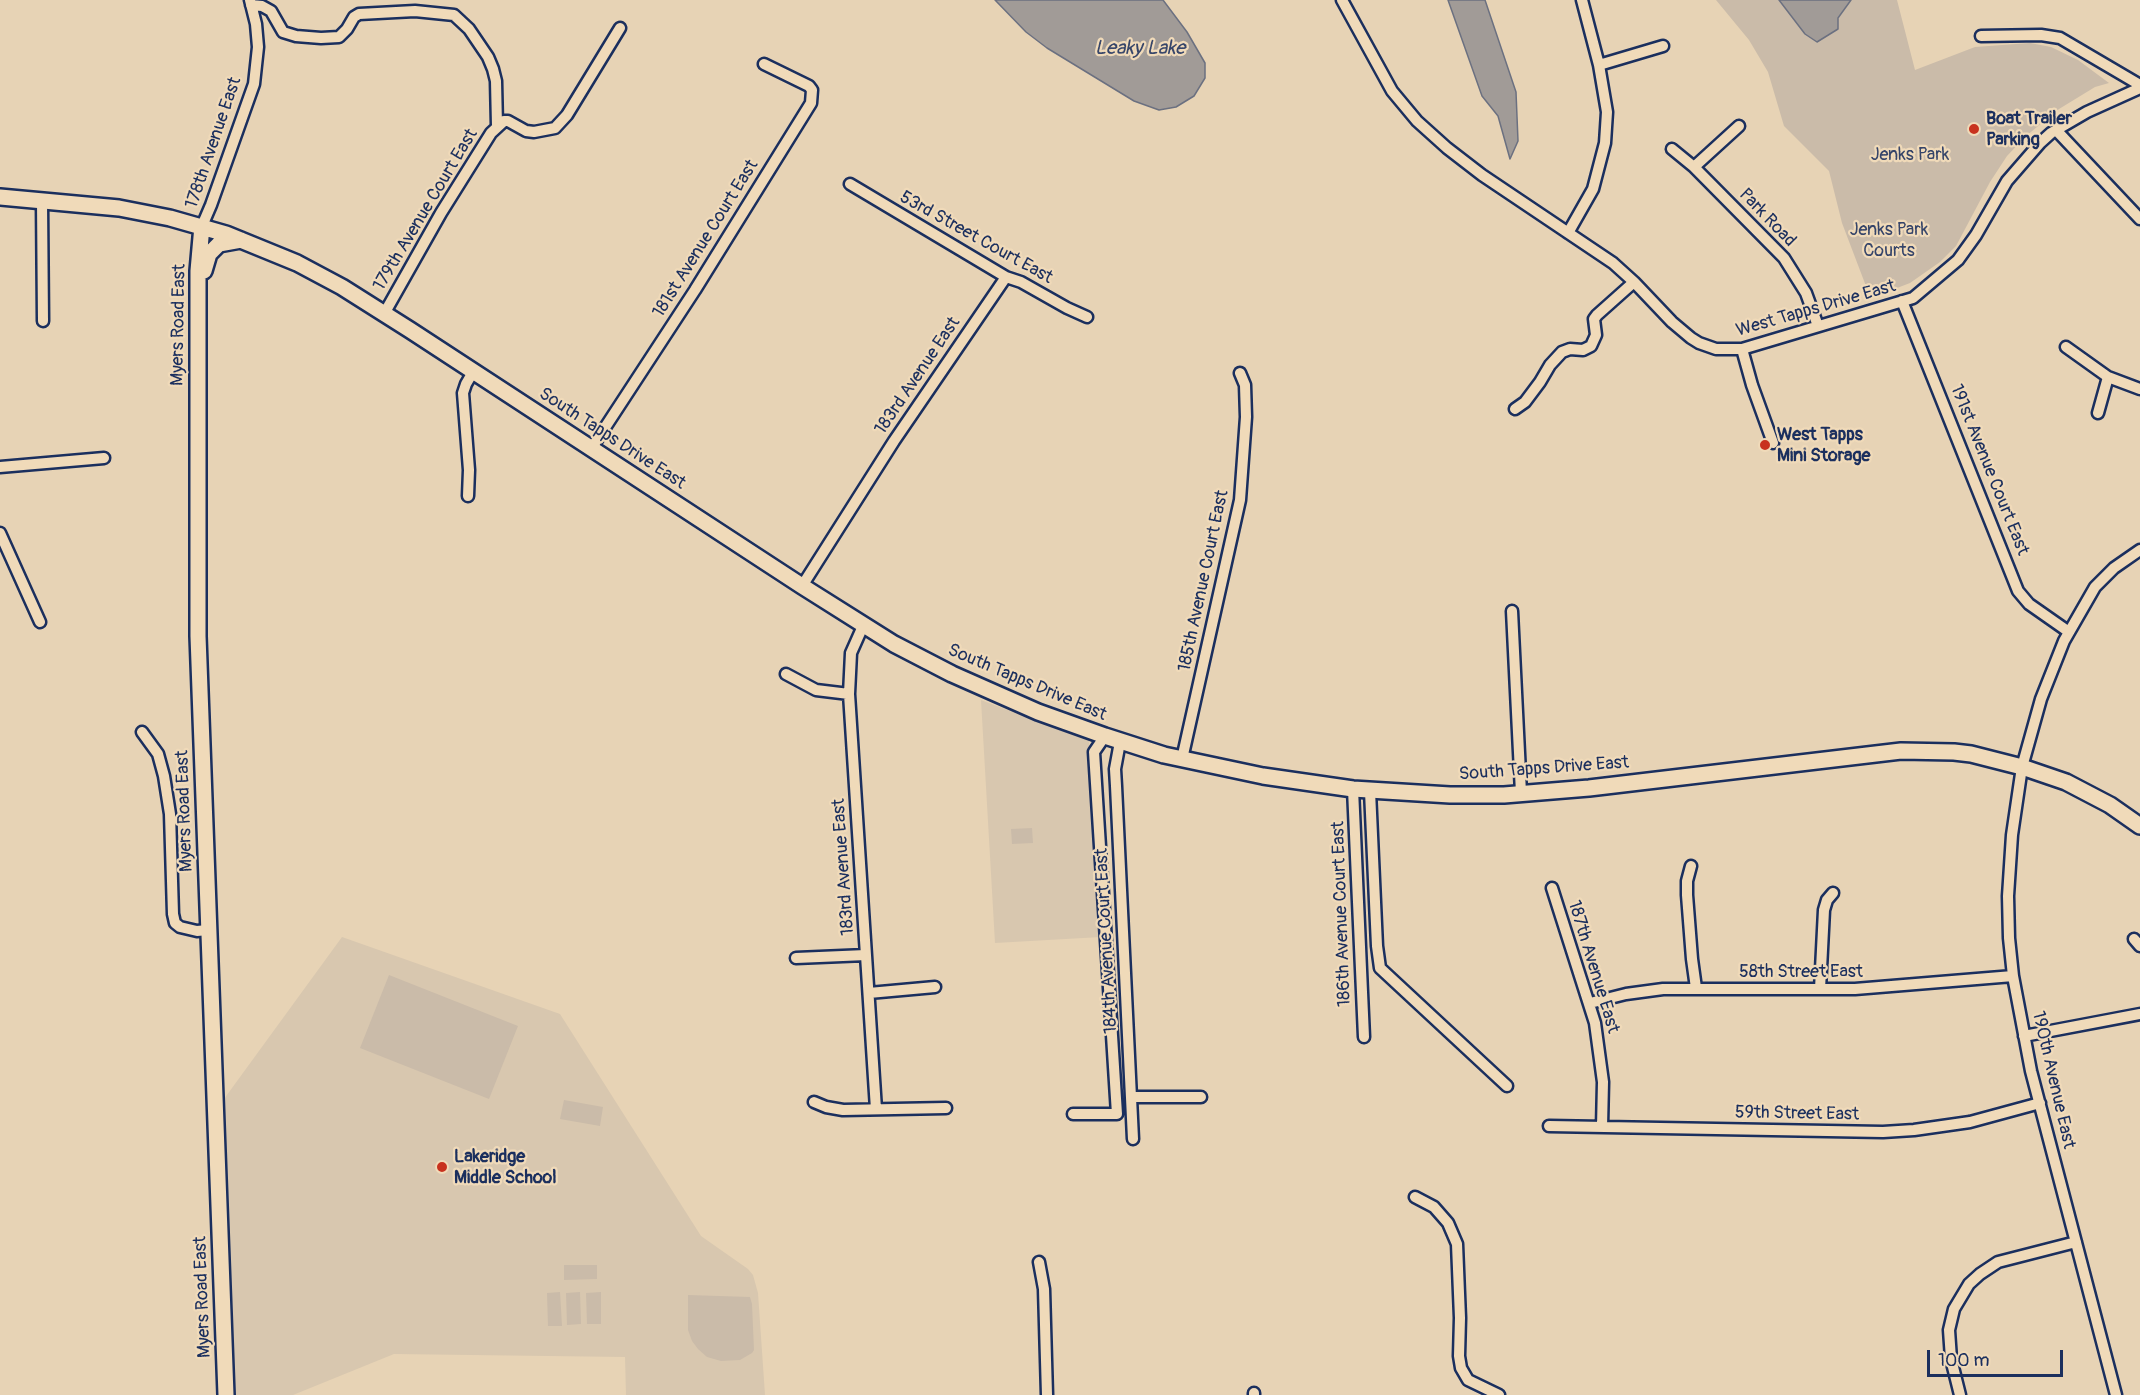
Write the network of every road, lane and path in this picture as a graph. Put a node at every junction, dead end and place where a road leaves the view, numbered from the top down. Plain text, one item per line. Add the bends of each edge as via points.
1 (1342, 0) edge
2 (1582, 0) edge
3 (251, 3) edge
4 (620, 28) dead end
5 (1982, 36) dead end
6 (1663, 46) dead end
7 (764, 64) dead end
8 (1599, 65) junction
9 (2140, 86) edge
10 (497, 126) junction
11 (1739, 126) dead end
12 (2057, 131) junction
13 (1672, 149) dead end
14 (1694, 167) junction
15 (850, 184) dead end
16 (0, 197) edge
17 (42, 202) junction
18 (2140, 219) edge
19 (201, 226) junction
20 (1568, 233) junction
21 (242, 240) junction
22 (1006, 277) junction
23 (1634, 282) junction
24 (198, 297) junction
25 (1902, 301) junction
26 (384, 314) junction
27 (1087, 317) dead end
28 (43, 321) dead end
29 (1818, 326) junction
30 (2066, 347) dead end
31 (1742, 349) junction
32 (473, 372) junction
33 (1240, 373) dead end
34 (2108, 376) junction
35 (2140, 389) edge
36 (1515, 409) dead end
37 (2098, 413) dead end
38 (1773, 442) dead end
39 (591, 449) junction
40 (104, 458) dead end
41 (0, 467) edge
42 (468, 496) dead end
43 (0, 533) edge
44 (2140, 550) edge
45 (801, 586) junction
46 (1512, 611) dead end
47 (40, 622) dead end
48 (863, 626) junction
49 (2069, 632) junction
50 (786, 674) dead end
51 (849, 694) junction
52 (142, 732) dead end
53 (1104, 736) junction
54 (1120, 742) junction
55 (1182, 759) junction
56 (2022, 767) junction
57 (1353, 789) junction
58 (1370, 790) junction
59 (1521, 794) junction
60 (2140, 826) edge
61 (1691, 866) dead end
62 (1552, 888) dead end
63 (1833, 893) dead end
64 (208, 930) junction
65 (866, 955) junction
66 (796, 958) dead end
67 (2013, 976) junction
68 (935, 987) dead end
69 (1696, 988) junction
70 (1820, 989) junction
71 (869, 993) junction
72 (1590, 1003) junction
73 (2140, 1014) edge
74 (2024, 1036) junction
75 (1364, 1037) dead end
76 (1507, 1086) dead end
77 (1132, 1097) junction
78 (1201, 1097) dead end
79 (814, 1102) dead end
80 (2040, 1103) junction
81 (946, 1108) dead end
82 (876, 1109) junction
83 (1073, 1114) dead end
84 (1549, 1126) dead end
85 (1602, 1127) junction
86 (1133, 1139) dead end
87 (1414, 1197) dead end
88 (2076, 1242) junction
89 (226, 1395) edge
90 (1042, 1395) edge
91 (1047, 1395) edge
92 (1499, 1395) edge
93 (1960, 1395) edge
94 (2116, 1395) edge

1 - 20 street, West Tapps Drive East via 1392,91 1416,121 1482,175
2 - 8 street
3 - 10 street via 271,11 284,32 321,38 339,37 359,14 415,11 454,15 489,57 496,81
3 - 19 street, 178th Avenue East via 258,47 254,84
4 - 10 street, 179th Avenue Court East via 555,128 526,131 508,121
5 - 9 street via 2060,38
6 - 8 street
7 - 39 street, 181st Avenue Court East via 809,86 811,103
8 - 20 street via 1606,112 1602,158 1593,189
9 - 12 street, West Tapps Drive East
10 - 26 street, 179th Avenue Court East via 441,213
11 - 14 street
12 - 18 street
12 - 25 street, West Tapps Drive East via 2040,143 2007,181 1958,260 1924,290
13 - 14 street, Park Road
14 - 29 street, Park Road via 1784,258 1806,293
15 - 22 street, 53rd Street Court East
16 - 17 street, South Tapps Drive East
17 - 19 street, South Tapps Drive East via 119,208
17 - 28 street
19 - 21 street, South Tapps Drive East
19 - 24 street, Myers Road East
20 - 23 street, West Tapps Drive East
21 - 24 street via 219,244 209,254
21 - 26 street, South Tapps Drive East via 319,275
22 - 27 street, 53rd Street Court East
22 - 45 street, 183rd Avenue East
23 - 31 street, West Tapps Drive East via 1672,322 1699,343 1716,349
23 - 36 street via 1597,315 1591,346 1562,352 1525,402
24 - 64 street, Myers Road East via 198,636
25 - 29 street, West Tapps Drive East
25 - 49 street, 191st Avenue Court East via 2018,591 2029,604
26 - 32 street, South Tapps Drive East
29 - 31 street, West Tapps Drive East
30 - 34 street
31 - 38 street
32 - 39 street, South Tapps Drive East
32 - 42 street via 463,393
33 - 55 street, 185th Avenue Court East via 1245,385 1246,417 1240,500
34 - 35 street
34 - 37 street
39 - 45 street, South Tapps Drive East
40 - 41 street
43 - 47 street
44 - 49 street, 190th Avenue East via 2096,587
45 - 48 street, South Tapps Drive East
46 - 59 street
48 - 51 street, 183rd Avenue East via 851,653
48 - 53 street, South Tapps Drive East via 978,686
49 - 56 street, 190th Avenue East via 2042,699
50 - 51 street via 816,690
51 - 65 street, 183rd Avenue East
52 - 64 street via 158,754 164,776 175,923
53 - 54 street, South Tapps Drive East
53 - 83 street via 1094,752 1117,1114
54 - 55 street, South Tapps Drive East
54 - 77 street, 184th Avenue Court East via 1115,769
55 - 57 street, South Tapps Drive East
56 - 59 street, South Tapps Drive East via 1971,754 1901,751
56 - 60 street, South Tapps Drive East via 2066,782
56 - 67 street, 190th Avenue East via 2008,896
57 - 58 street, South Tapps Drive East
57 - 75 street, 186th Avenue Court East
58 - 59 street, South Tapps Drive East
58 - 76 street, 186th Avenue Court East via 1380,968
61 - 69 street via 1687,895
62 - 72 street, 187th Avenue East
63 - 70 street via 1824,910
64 - 89 street, Myers Road East
65 - 66 street
65 - 71 street, 183rd Avenue East
67 - 70 street, 58th Street East
67 - 74 street, 190th Avenue East
68 - 71 street
69 - 70 street, 58th Street East
69 - 72 street, 58th Street East via 1644,991
71 - 82 street, 183rd Avenue East
72 - 85 street, 187th Avenue East via 1601,1062
73 - 74 street
74 - 80 street, 190th Avenue East
77 - 78 street
77 - 86 street, 184th Avenue Court East
79 - 82 street via 843,1110
80 - 85 street, 59th Street East via 1970,1122 1883,1132
80 - 88 street, 190th Avenue East
81 - 82 street
84 - 85 street, 59th Street East
87 - 92 street via 1434,1207 1448,1223 1457,1244 1461,1368 1468,1380
88 - 93 street via 1998,1262 1969,1284 1954,1309 1949,1330
88 - 94 street, 190th Avenue East
90 - 91 street via 1039,1262 1044,1289

